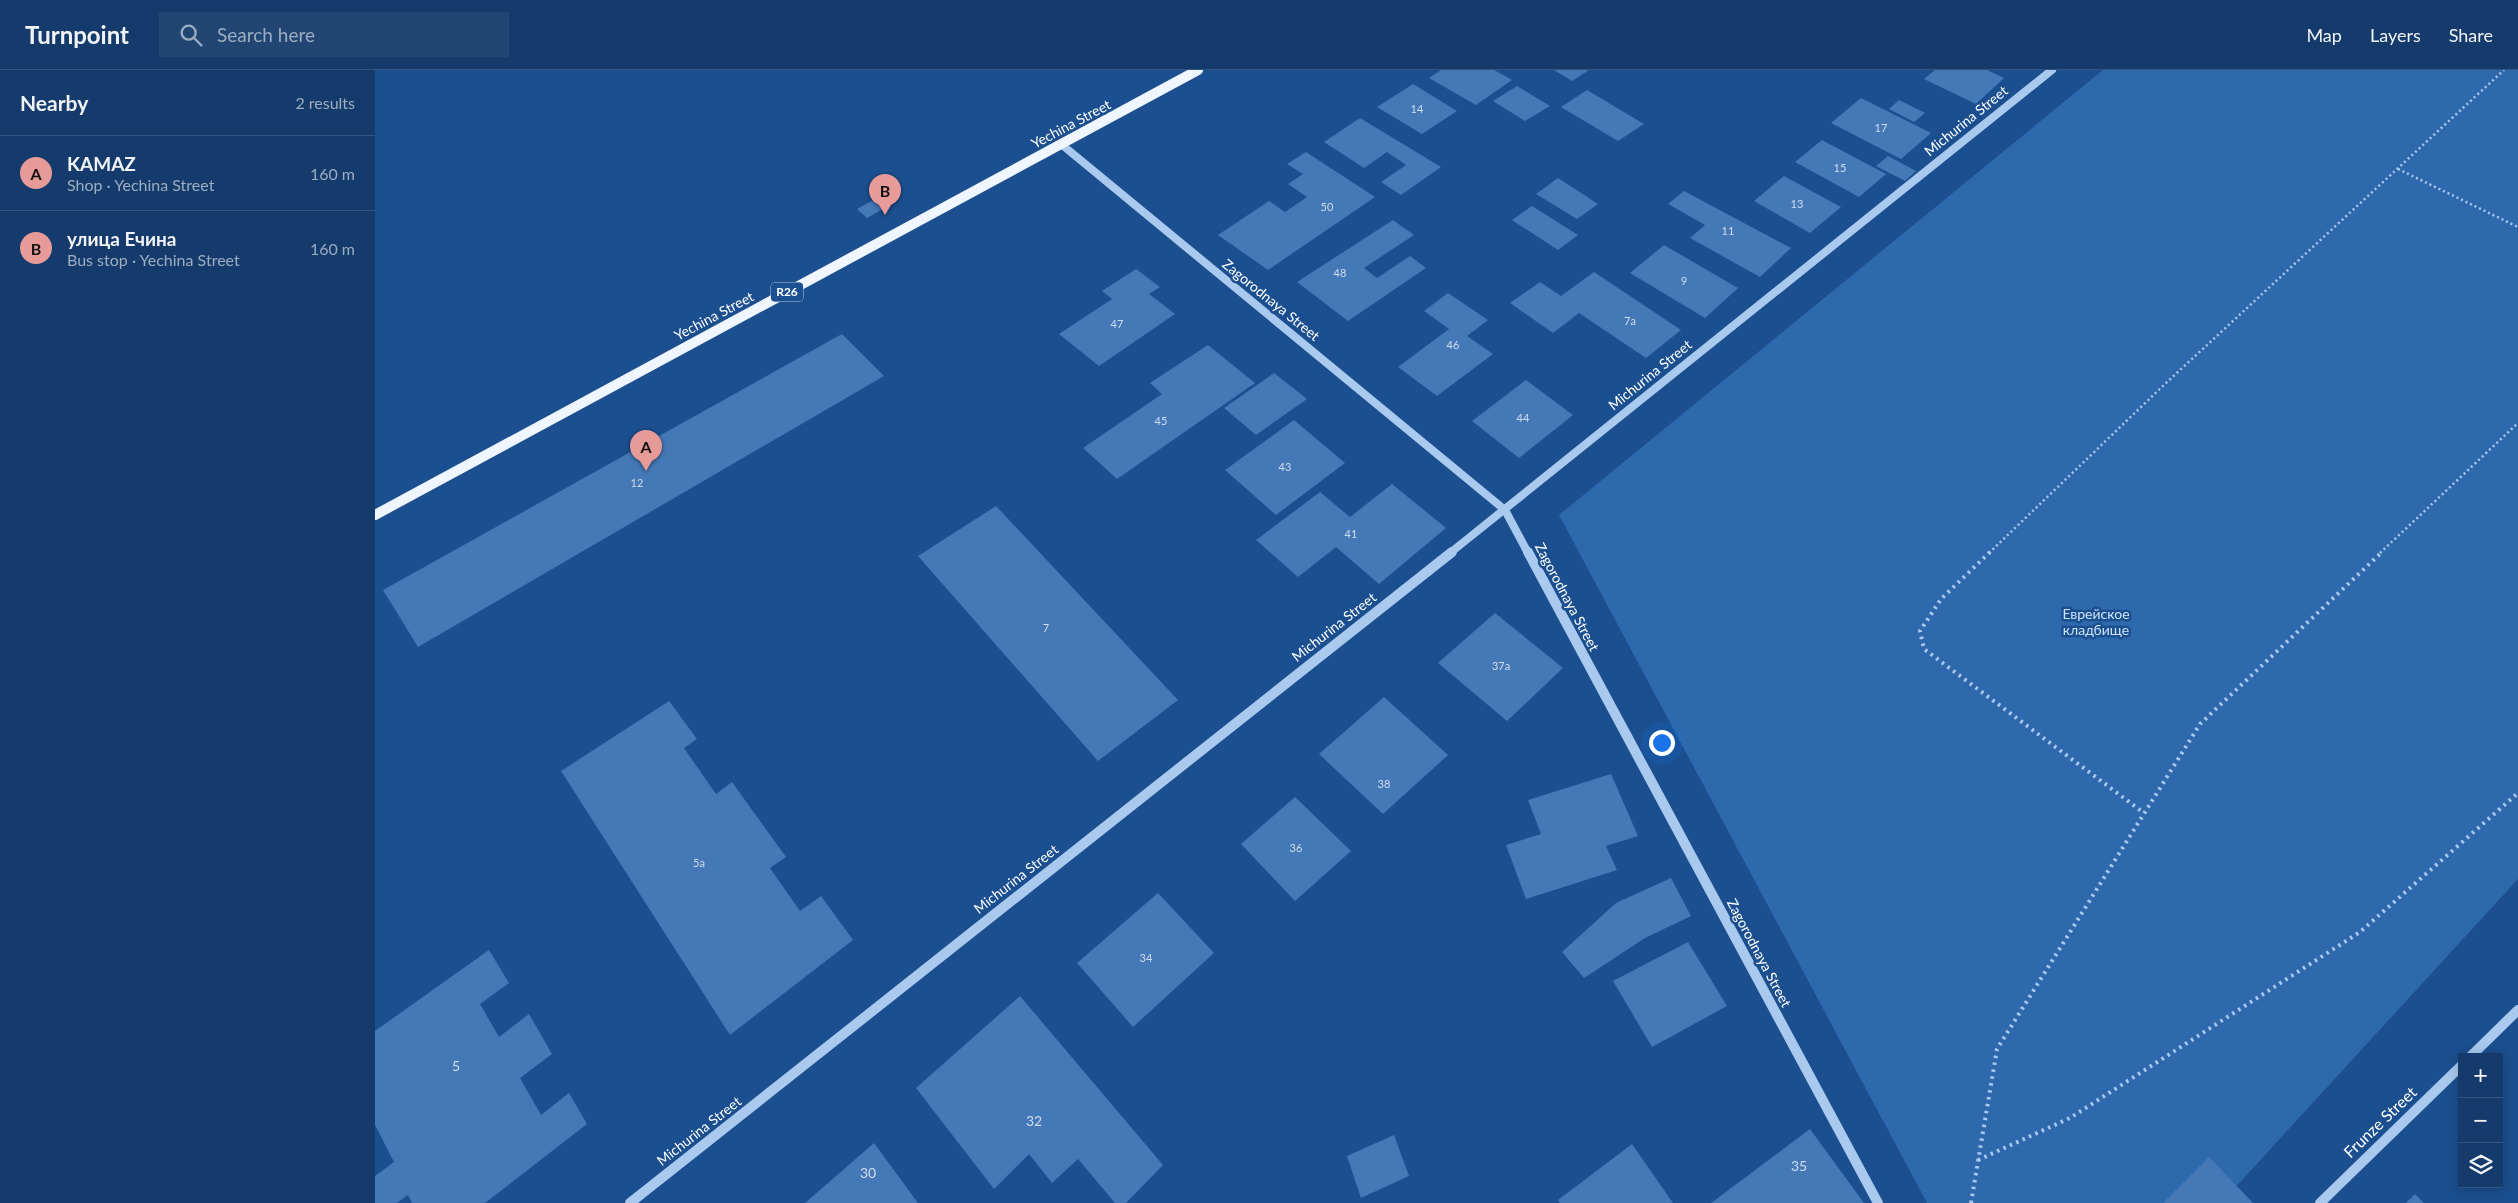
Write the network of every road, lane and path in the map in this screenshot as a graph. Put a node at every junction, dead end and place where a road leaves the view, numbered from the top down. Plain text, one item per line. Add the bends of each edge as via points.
1 (1198, 70) edge
2 (2052, 70) edge
3 (2504, 70) edge
4 (1061, 144) junction
5 (2397, 169) junction
6 (2518, 227) edge
7 (2518, 423) edge
8 (1505, 510) junction
9 (375, 515) edge
10 (2518, 793) edge
11 (2144, 813) junction
12 (2518, 1010) edge
13 (2474, 1053) edge
14 (2458, 1069) edge
15 (1978, 1160) junction
16 (629, 1203) edge
17 (1878, 1203) edge
18 (1971, 1203) edge
19 (2320, 1203) edge

1 - 4 main road, Yechina Street / R26
2 - 8 street, Michurina Street
3 - 5 path
4 - 8 street, Zagorodnaya Street
4 - 9 main road, Yechina Street / R26
5 - 6 path
5 - 11 path via 2166,383 1941,599 1920,631 1924,648
7 - 11 path via 2200,724
8 - 16 street, Michurina Street
8 - 17 street, Zagorodnaya Street
10 - 15 path via 2360,932 2069,1118
11 - 15 path via 1997,1048
12 - 13 street
14 - 19 street, Frunze Street
15 - 18 path

